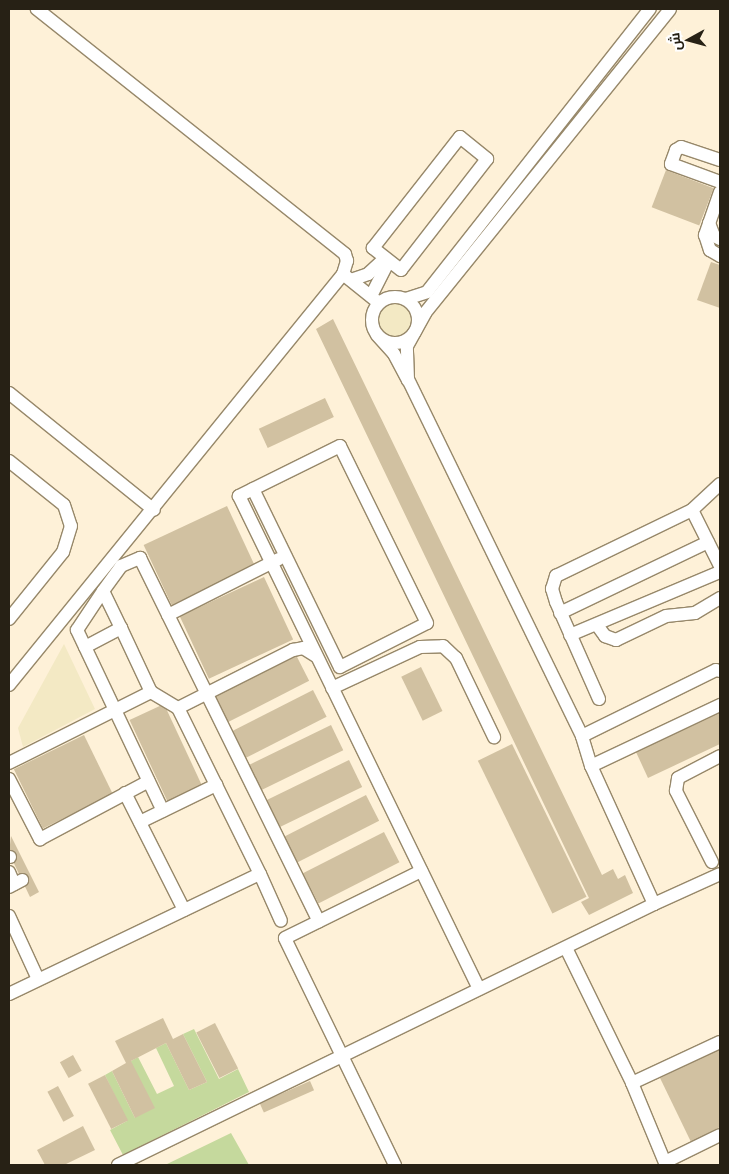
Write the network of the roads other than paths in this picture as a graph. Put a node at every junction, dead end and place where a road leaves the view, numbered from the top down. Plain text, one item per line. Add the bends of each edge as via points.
1 (37, 9) edge
2 (650, 9) edge
3 (670, 9) edge
4 (720, 160) edge
5 (720, 182) edge
6 (720, 192) edge
7 (709, 223) junction
8 (720, 239) edge
9 (720, 256) edge
10 (388, 259) junction
11 (347, 277) junction
12 (375, 299) junction
13 (406, 300) junction
14 (414, 331) junction
15 (377, 335) junction
16 (408, 380) junction
17 (9, 393) edge
18 (9, 460) edge
19 (720, 484) edge
20 (253, 489) junction
21 (154, 510) junction
22 (692, 510) junction
23 (708, 542) junction
24 (286, 556) junction
25 (272, 563) junction
26 (720, 566) edge
27 (720, 572) edge
28 (103, 590) junction
29 (720, 598) edge
30 (560, 613) junction
31 (168, 615) junction
32 (9, 619) edge
33 (597, 624) junction
34 (122, 628) junction
35 (570, 635) junction
36 (85, 647) junction
37 (331, 647) junction
38 (317, 656) junction
39 (720, 671) edge
40 (9, 686) edge
41 (332, 688) junction
42 (151, 692) junction
43 (206, 693) junction
44 (599, 699) dead end
45 (720, 705) edge
46 (178, 708) junction
47 (115, 710) junction
48 (582, 736) junction
49 (494, 738) dead end
50 (720, 756) edge
51 (9, 763) edge
52 (592, 766) junction
53 (9, 779) edge
54 (149, 781) junction
55 (216, 785) junction
56 (125, 793) junction
57 (163, 811) junction
58 (140, 822) junction
59 (716, 858) edge
60 (421, 871) junction
61 (9, 872) edge
62 (260, 874) junction
63 (720, 874) edge
64 (704, 882) junction
65 (15, 884) edge
66 (654, 904) junction
67 (184, 910) junction
68 (9, 916) edge
69 (318, 921) junction
70 (290, 935) junction
71 (566, 948) junction
72 (38, 979) junction
73 (479, 989) junction
74 (9, 994) edge
75 (720, 1042) edge
76 (342, 1055) junction
77 (632, 1083) junction
78 (720, 1135) edge
79 (666, 1163) edge
80 (118, 1165) edge
81 (395, 1165) edge

1 - 11 lane via 345,254
2 - 13 lane via 426,292
3 - 14 lane via 434,301
4 - 5 lane via 681,147 676,150 671,164
6 - 7 lane
7 - 8 lane via 714,236
7 - 9 lane via 706,242 710,250
10 - 10 lane via 401,270 488,159 460,137 373,248
10 - 11 lane via 368,274
10 - 12 lane via 376,280
11 - 12 lane
11 - 21 lane
12 - 13 lane via 392,296
12 - 15 lane via 371,319
13 - 14 lane via 418,317
14 - 15 lane via 401,342 384,340
14 - 16 lane via 407,346
15 - 16 lane via 394,354
16 - 48 lane
17 - 21 lane
18 - 32 lane via 64,505 71,526 63,552
19 - 22 lane
20 - 24 lane
20 - 25 lane via 239,496
20 - 37 lane via 340,446 427,623 340,666
21 - 40 lane
22 - 23 lane
22 - 30 lane via 556,576 552,589
23 - 26 lane
23 - 30 lane
24 - 25 lane
24 - 37 lane
25 - 31 lane
25 - 38 lane
27 - 33 lane
28 - 31 lane via 122,566 140,558
28 - 34 lane
28 - 36 lane via 77,630
29 - 33 lane via 695,613 666,616 616,640 605,636
30 - 35 lane
31 - 43 lane
33 - 35 lane
34 - 36 lane
34 - 42 lane
35 - 44 lane
36 - 47 lane
37 - 38 lane
38 - 41 lane
38 - 43 lane via 303,648 293,650
39 - 48 lane via 716,670
41 - 49 lane via 420,647 443,646 456,658
41 - 60 lane
42 - 46 lane
42 - 47 lane
43 - 46 lane
43 - 69 lane
45 - 52 lane
46 - 55 lane
47 - 51 lane
47 - 54 lane
48 - 52 lane
50 - 59 lane via 678,778 676,791
52 - 66 lane
53 - 56 lane via 40,839
54 - 56 lane
54 - 57 lane
55 - 57 lane
55 - 62 lane
56 - 58 lane
57 - 58 lane
58 - 67 lane
59 - 64 lane
60 - 69 lane
60 - 73 lane
61 - 65 lane
62 - 67 lane
62 - 70 lane
63 - 64 lane
64 - 66 lane
66 - 71 lane
67 - 72 lane
68 - 72 lane
69 - 70 lane
70 - 76 lane
71 - 73 lane
71 - 77 lane
72 - 74 lane
73 - 76 lane
75 - 77 lane
76 - 80 lane
76 - 81 lane
77 - 79 lane
78 - 79 lane

